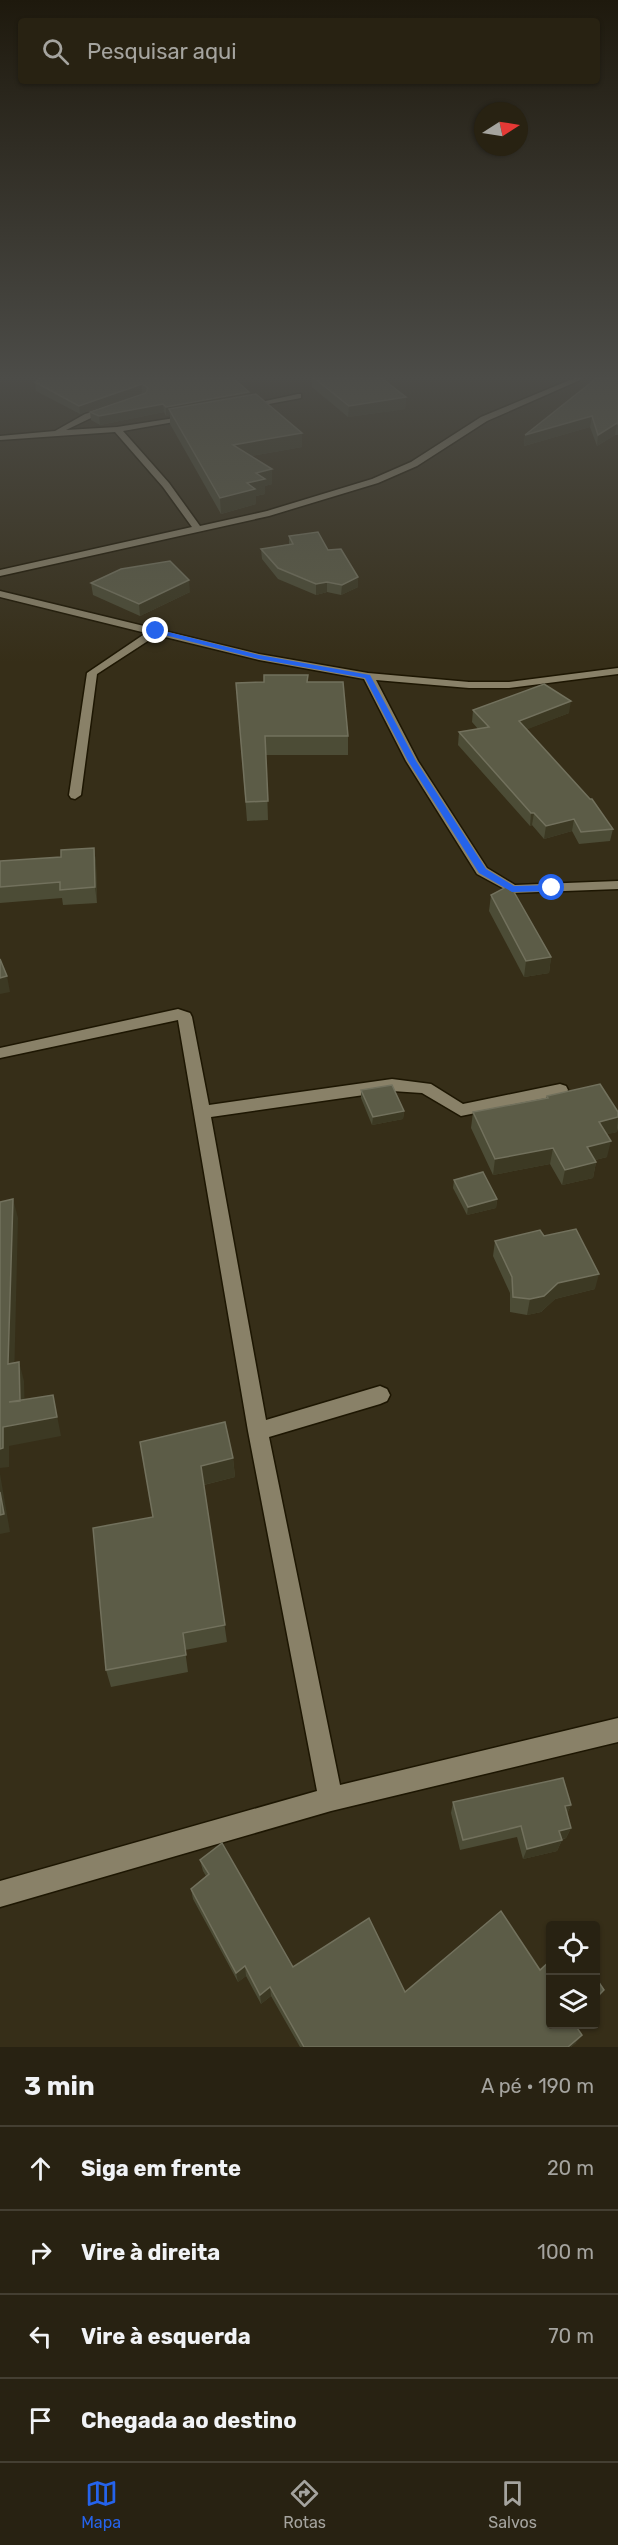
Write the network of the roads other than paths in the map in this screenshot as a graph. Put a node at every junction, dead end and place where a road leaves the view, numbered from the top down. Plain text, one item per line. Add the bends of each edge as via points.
1 (155, 473) edge
2 (395, 473) edge
3 (198, 530) junction
4 (0, 573) edge
5 (0, 594) edge
6 (156, 631) junction
7 (618, 671) edge
8 (368, 676) junction
9 (75, 795) dead end
10 (618, 885) edge
11 (0, 1053) edge
12 (560, 1090) edge
13 (202, 1112) junction
14 (380, 1395) dead end
15 (258, 1431) junction
16 (618, 1730) edge
17 (330, 1799) junction
18 (0, 1894) edge

1 - 3 street
2 - 3 street via 269,513
3 - 4 street
5 - 6 street
6 - 8 street via 259,657
6 - 9 street via 92,674
7 - 8 street via 509,686
8 - 10 street via 412,761 482,871 512,889
11 - 13 street via 178,1014 185,1017
12 - 13 street via 461,1110 425,1088 392,1085
13 - 15 street
14 - 15 street
15 - 17 street
16 - 17 street
17 - 18 street

